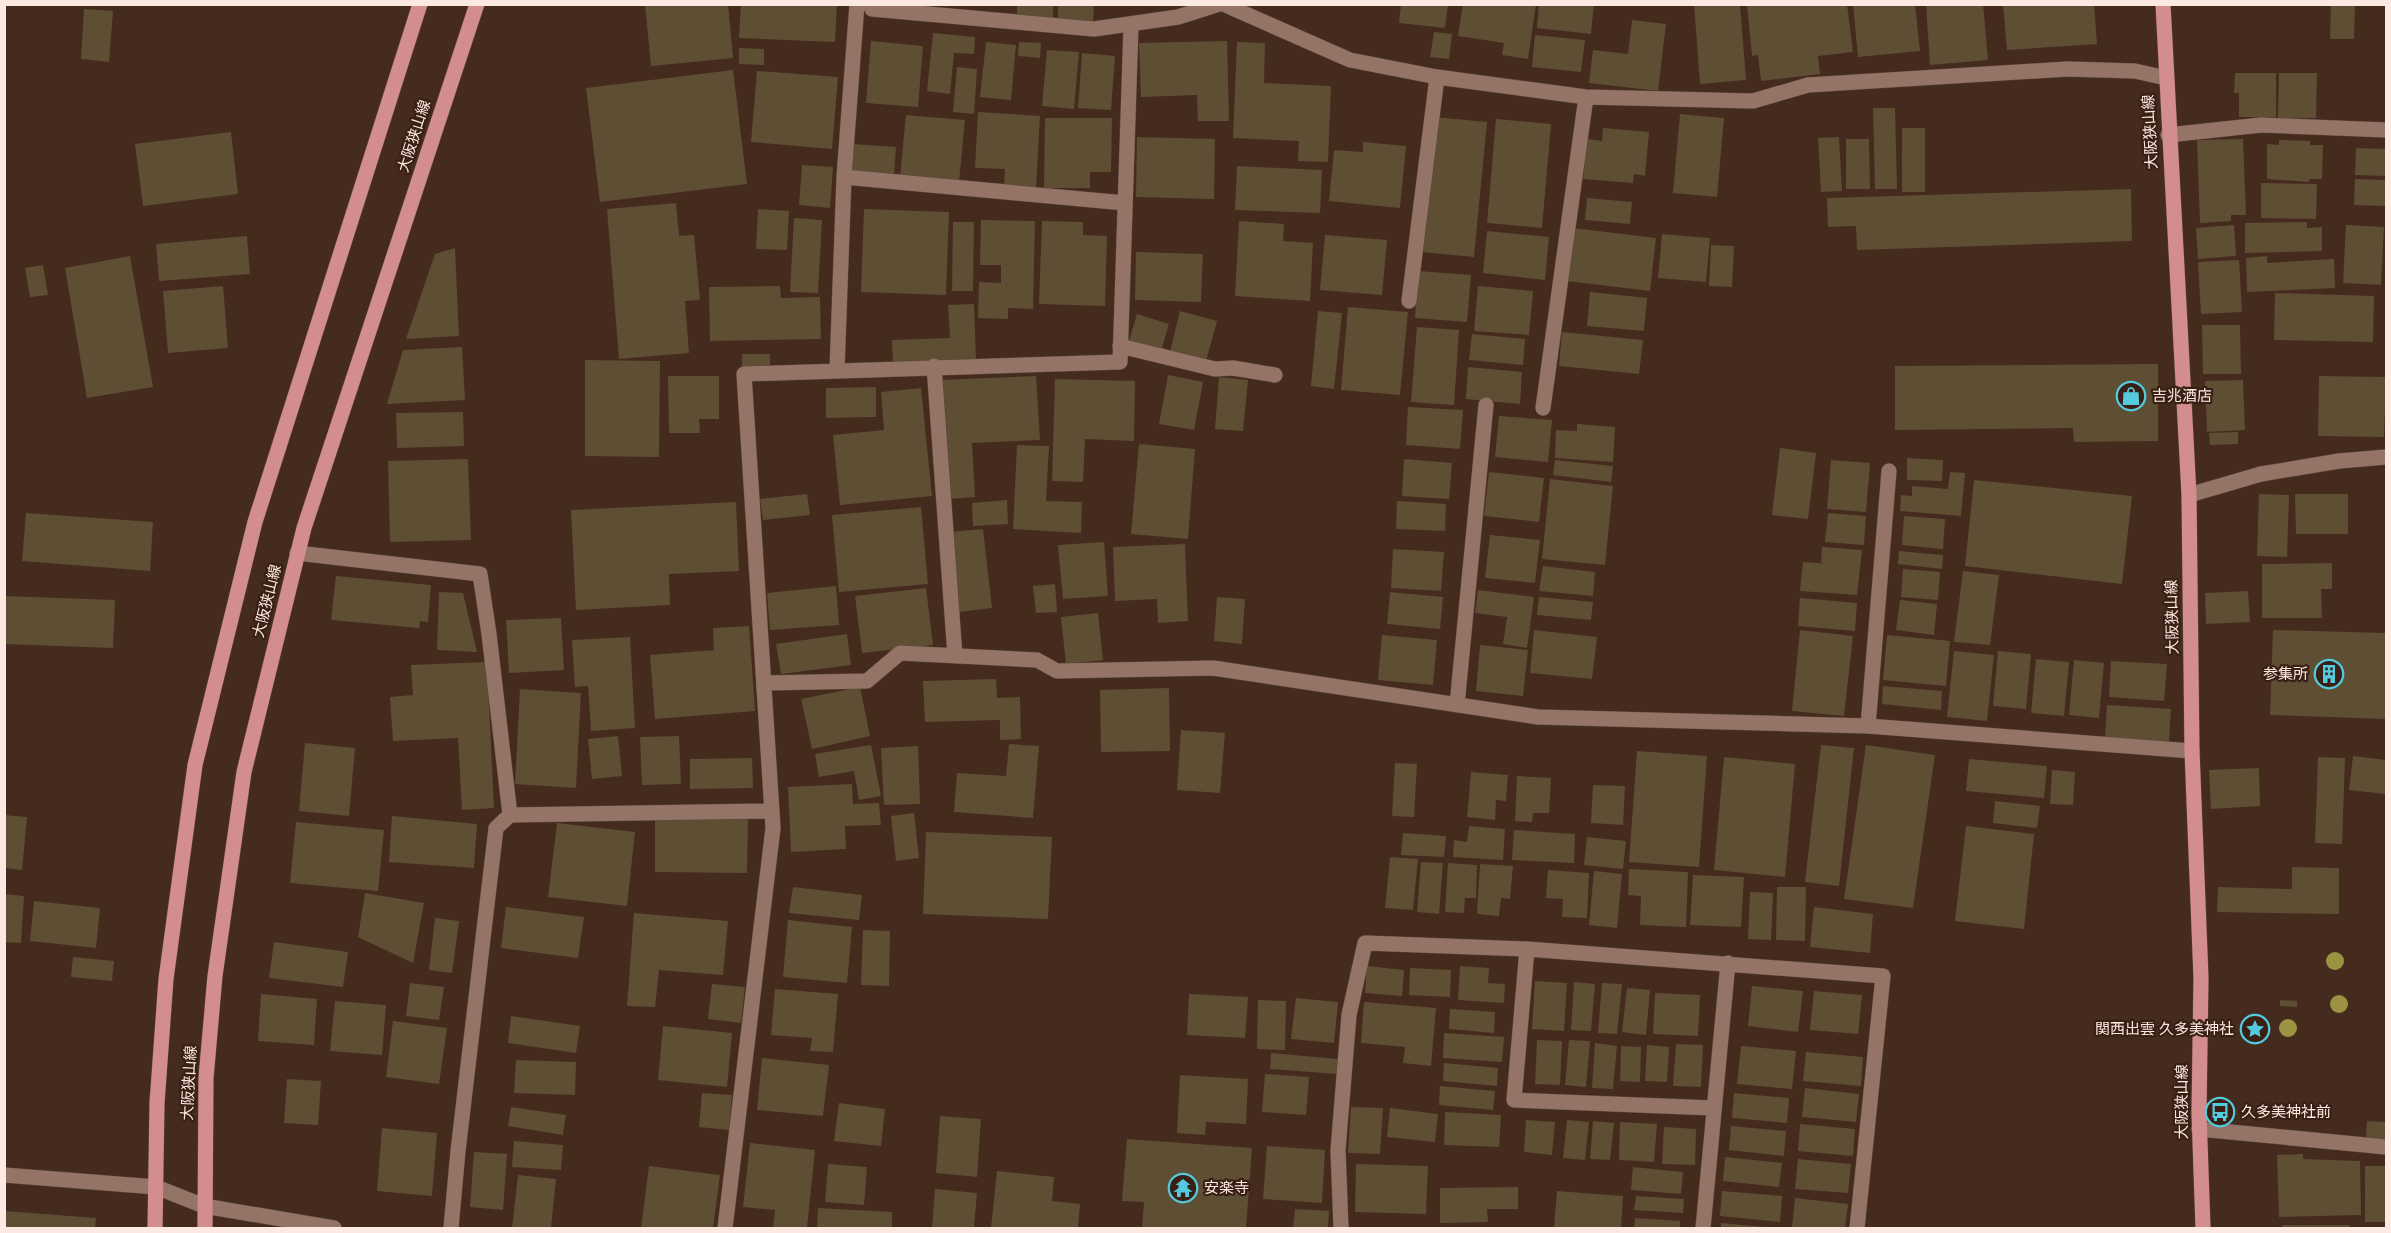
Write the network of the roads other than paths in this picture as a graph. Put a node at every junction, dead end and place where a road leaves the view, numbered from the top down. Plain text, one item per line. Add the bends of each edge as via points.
1 (477, 4) edge
2 (857, 4) edge
3 (870, 4) edge
4 (1221, 4) edge
5 (2163, 4) edge
6 (419, 5) edge
7 (1131, 26) junction
8 (1437, 77) junction
9 (2166, 78) junction
10 (1586, 97) junction
11 (2386, 130) edge
12 (2169, 135) junction
13 (844, 177) junction
14 (1125, 203) junction
15 (1409, 301) dead end
16 (1120, 346) junction
17 (934, 366) junction
18 (837, 370) junction
19 (1275, 375) dead end
20 (1486, 405) dead end
21 (1543, 408) dead end
22 (2386, 457) edge
23 (1889, 471) dead end
24 (2189, 495) junction
25 (297, 553) junction
26 (955, 656) junction
27 (764, 683) junction
28 (1457, 705) junction
29 (1868, 726) junction
30 (2192, 751) junction
31 (772, 811) junction
32 (510, 815) junction
33 (1527, 949) junction
34 (1728, 963) junction
35 (1713, 1108) junction
36 (2199, 1129) junction
37 (2386, 1148) edge
38 (4, 1175) edge
39 (156, 1187) junction
40 (204, 1206) junction
41 (155, 1228) edge
42 (205, 1228) edge
43 (334, 1228) edge
44 (452, 1228) edge
45 (725, 1228) edge
46 (1341, 1228) edge
47 (1703, 1228) edge
48 (1857, 1228) edge
49 (2203, 1228) edge

1 - 25 main road, 大阪狭山線
2 - 13 street
3 - 7 street via 872,9 1094,29
4 - 7 street
4 - 8 street via 1350,60
5 - 9 main road, 大阪狭山線
6 - 39 main road, 大阪狭山線 via 255,522 195,765 166,979 157,1103
7 - 14 street
8 - 10 street
8 - 15 street
9 - 10 street via 2135,71 2067,69 1808,85 1753,101
9 - 12 main road, 大阪狭山線
10 - 21 street
11 - 12 street via 2261,124
12 - 24 main road, 大阪狭山線
13 - 14 street
13 - 18 street
14 - 16 street
16 - 17 street via 1120,362
16 - 19 street via 1215,369
17 - 18 street
17 - 26 street
18 - 27 street via 744,374
20 - 28 street
22 - 24 street via 2261,474
23 - 29 street
24 - 30 main road, 大阪狭山線
25 - 32 street via 480,574
25 - 40 main road, 大阪狭山線 via 241,795 215,976 206,1078
26 - 27 street via 900,653 867,681
26 - 28 street via 1037,660 1057,671 1213,668
27 - 31 street
28 - 29 street via 1538,717
29 - 30 street
30 - 36 main road, 大阪狭山線 via 2201,978
31 - 32 street
31 - 45 street via 763,918
32 - 44 street via 496,828
33 - 34 street
33 - 35 street via 1514,1100
33 - 46 street via 1365,943 1348,1015 1338,1150
34 - 35 street
34 - 48 street via 1883,976
35 - 47 street
36 - 37 street
36 - 49 main road, 大阪狭山線
38 - 39 street
39 - 40 street
39 - 41 main road, 大阪狭山線
40 - 42 main road, 大阪狭山線
40 - 43 street

